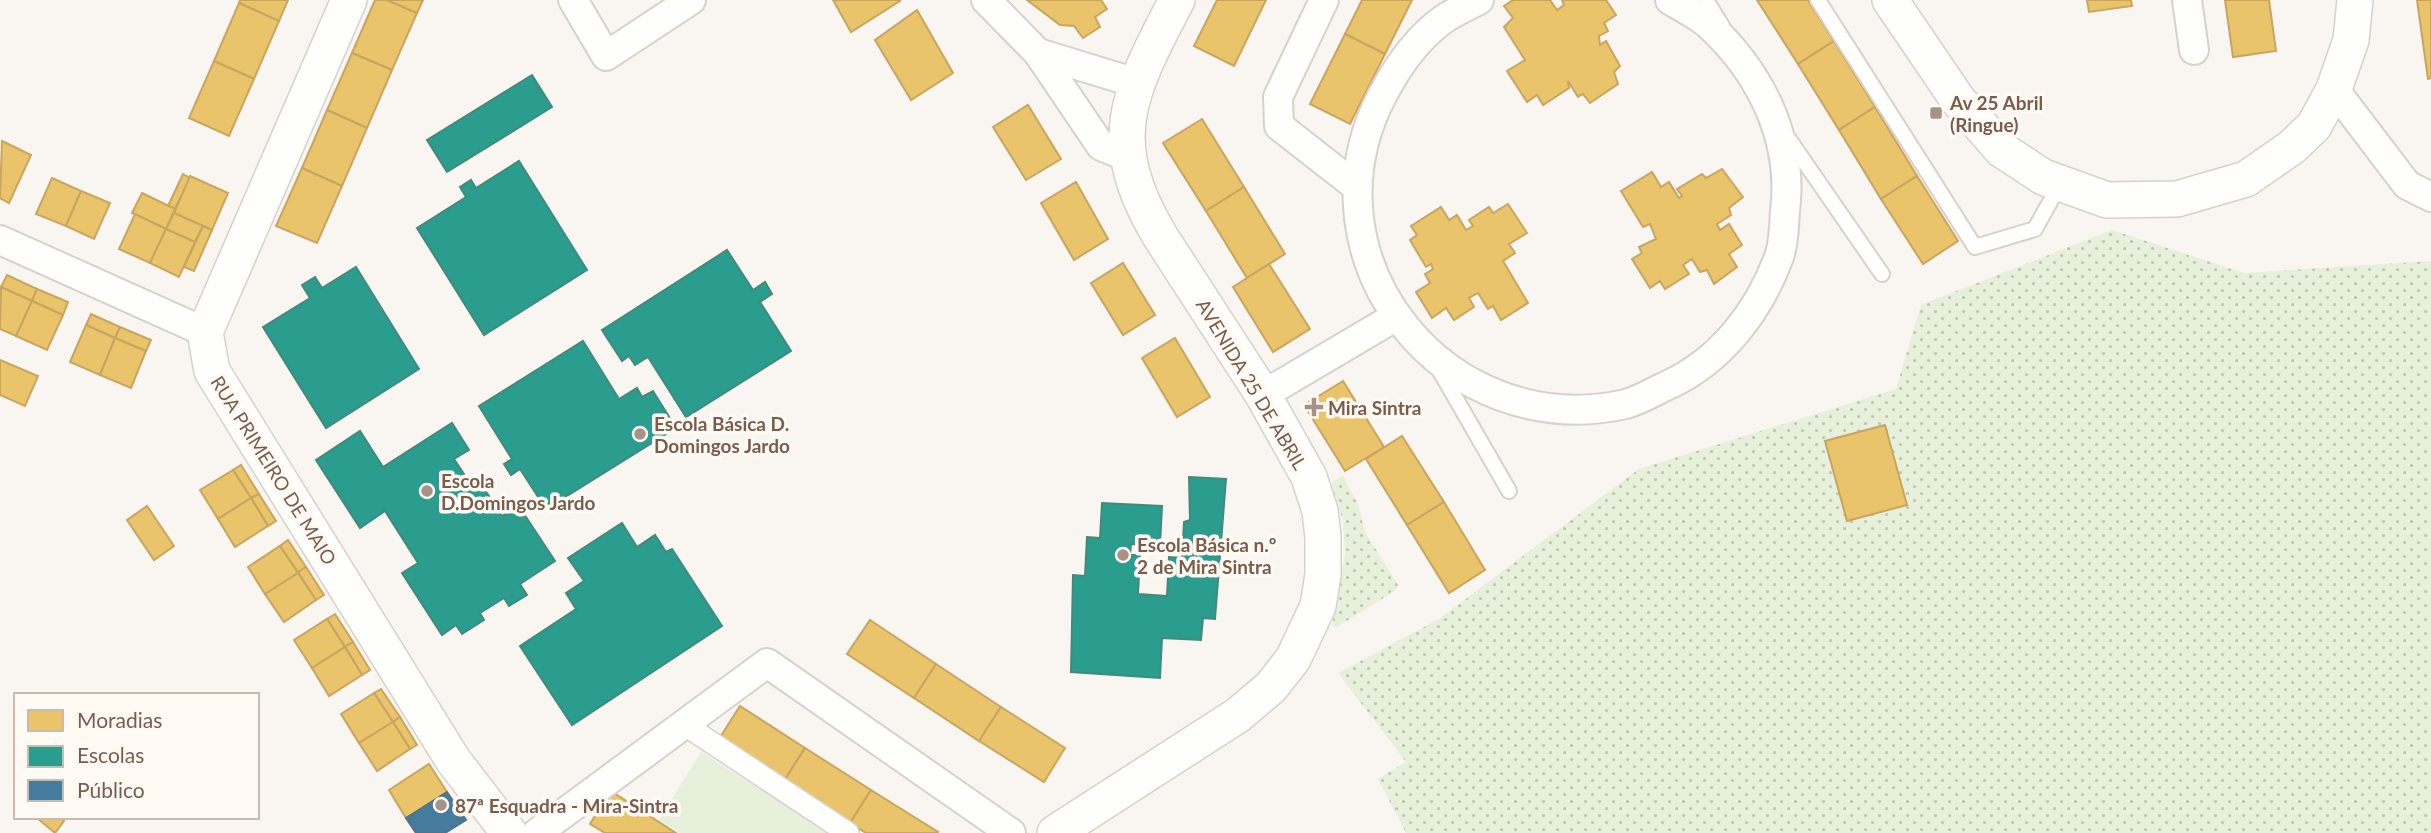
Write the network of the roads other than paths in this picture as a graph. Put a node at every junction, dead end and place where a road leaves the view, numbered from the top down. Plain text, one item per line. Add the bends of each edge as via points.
1 (349, 0) edge
2 (573, 0) edge
3 (691, 0) edge
4 (986, 0) edge
5 (1177, 0) edge
6 (1324, 0) edge
7 (1479, 0) edge
8 (1670, 0) edge
9 (1706, 0) edge
10 (1818, 0) edge
11 (1890, 0) edge
12 (2187, 0) edge
13 (2355, 0) edge
14 (2194, 50) dead end
15 (1038, 53) junction
16 (1749, 68) junction
17 (1136, 83) junction
18 (2334, 89) junction
19 (1777, 122) junction
20 (1128, 158) junction
21 (2060, 184) junction
22 (1357, 187) junction
23 (2431, 197) edge
24 (0, 240) edge
25 (1882, 274) dead end
26 (1395, 317) junction
27 (205, 332) junction
28 (1433, 359) junction
29 (1263, 395) junction
30 (1509, 491) dead end
31 (682, 723) junction
32 (513, 832) edge
33 (848, 833) edge
34 (1011, 833) edge
35 (1055, 833) edge

1 - 27 street
2 - 3 street via 606,56
4 - 15 street
5 - 17 street, AVENIDA 25 DE ABRIL
6 - 22 street via 1278,97 1279,125
7 - 22 street via 1443,20 1398,66 1368,123
8 - 16 street via 1708,24
9 - 16 lane
10 - 21 lane via 1975,247 2035,229
11 - 21 street via 1958,100 2002,150
12 - 14 street
13 - 18 street via 2351,40
15 - 17 street
15 - 20 street via 1101,146
16 - 19 street
17 - 20 street, AVENIDA 25 DE ABRIL via 1127,116
18 - 21 street via 2314,126 2246,178 2177,199 2107,200
18 - 23 street via 2407,185
19 - 25 lane
19 - 28 street via 1789,182 1780,255 1747,321 1695,373 1628,403 1577,410 1525,405 1476,387
20 - 29 street, AVENIDA 25 DE ABRIL via 1143,208
22 - 26 street via 1366,255
24 - 27 street
26 - 28 street
26 - 29 street
27 - 32 street, RUA PRIMEIRO DE MAIO via 212,371 453,760
28 - 30 lane
29 - 35 street, AVENIDA 25 DE ABRIL via 1295,449 1320,510 1323,575 1308,632 1271,687 1238,715
31 - 32 street
31 - 33 street
31 - 34 street via 766,663

